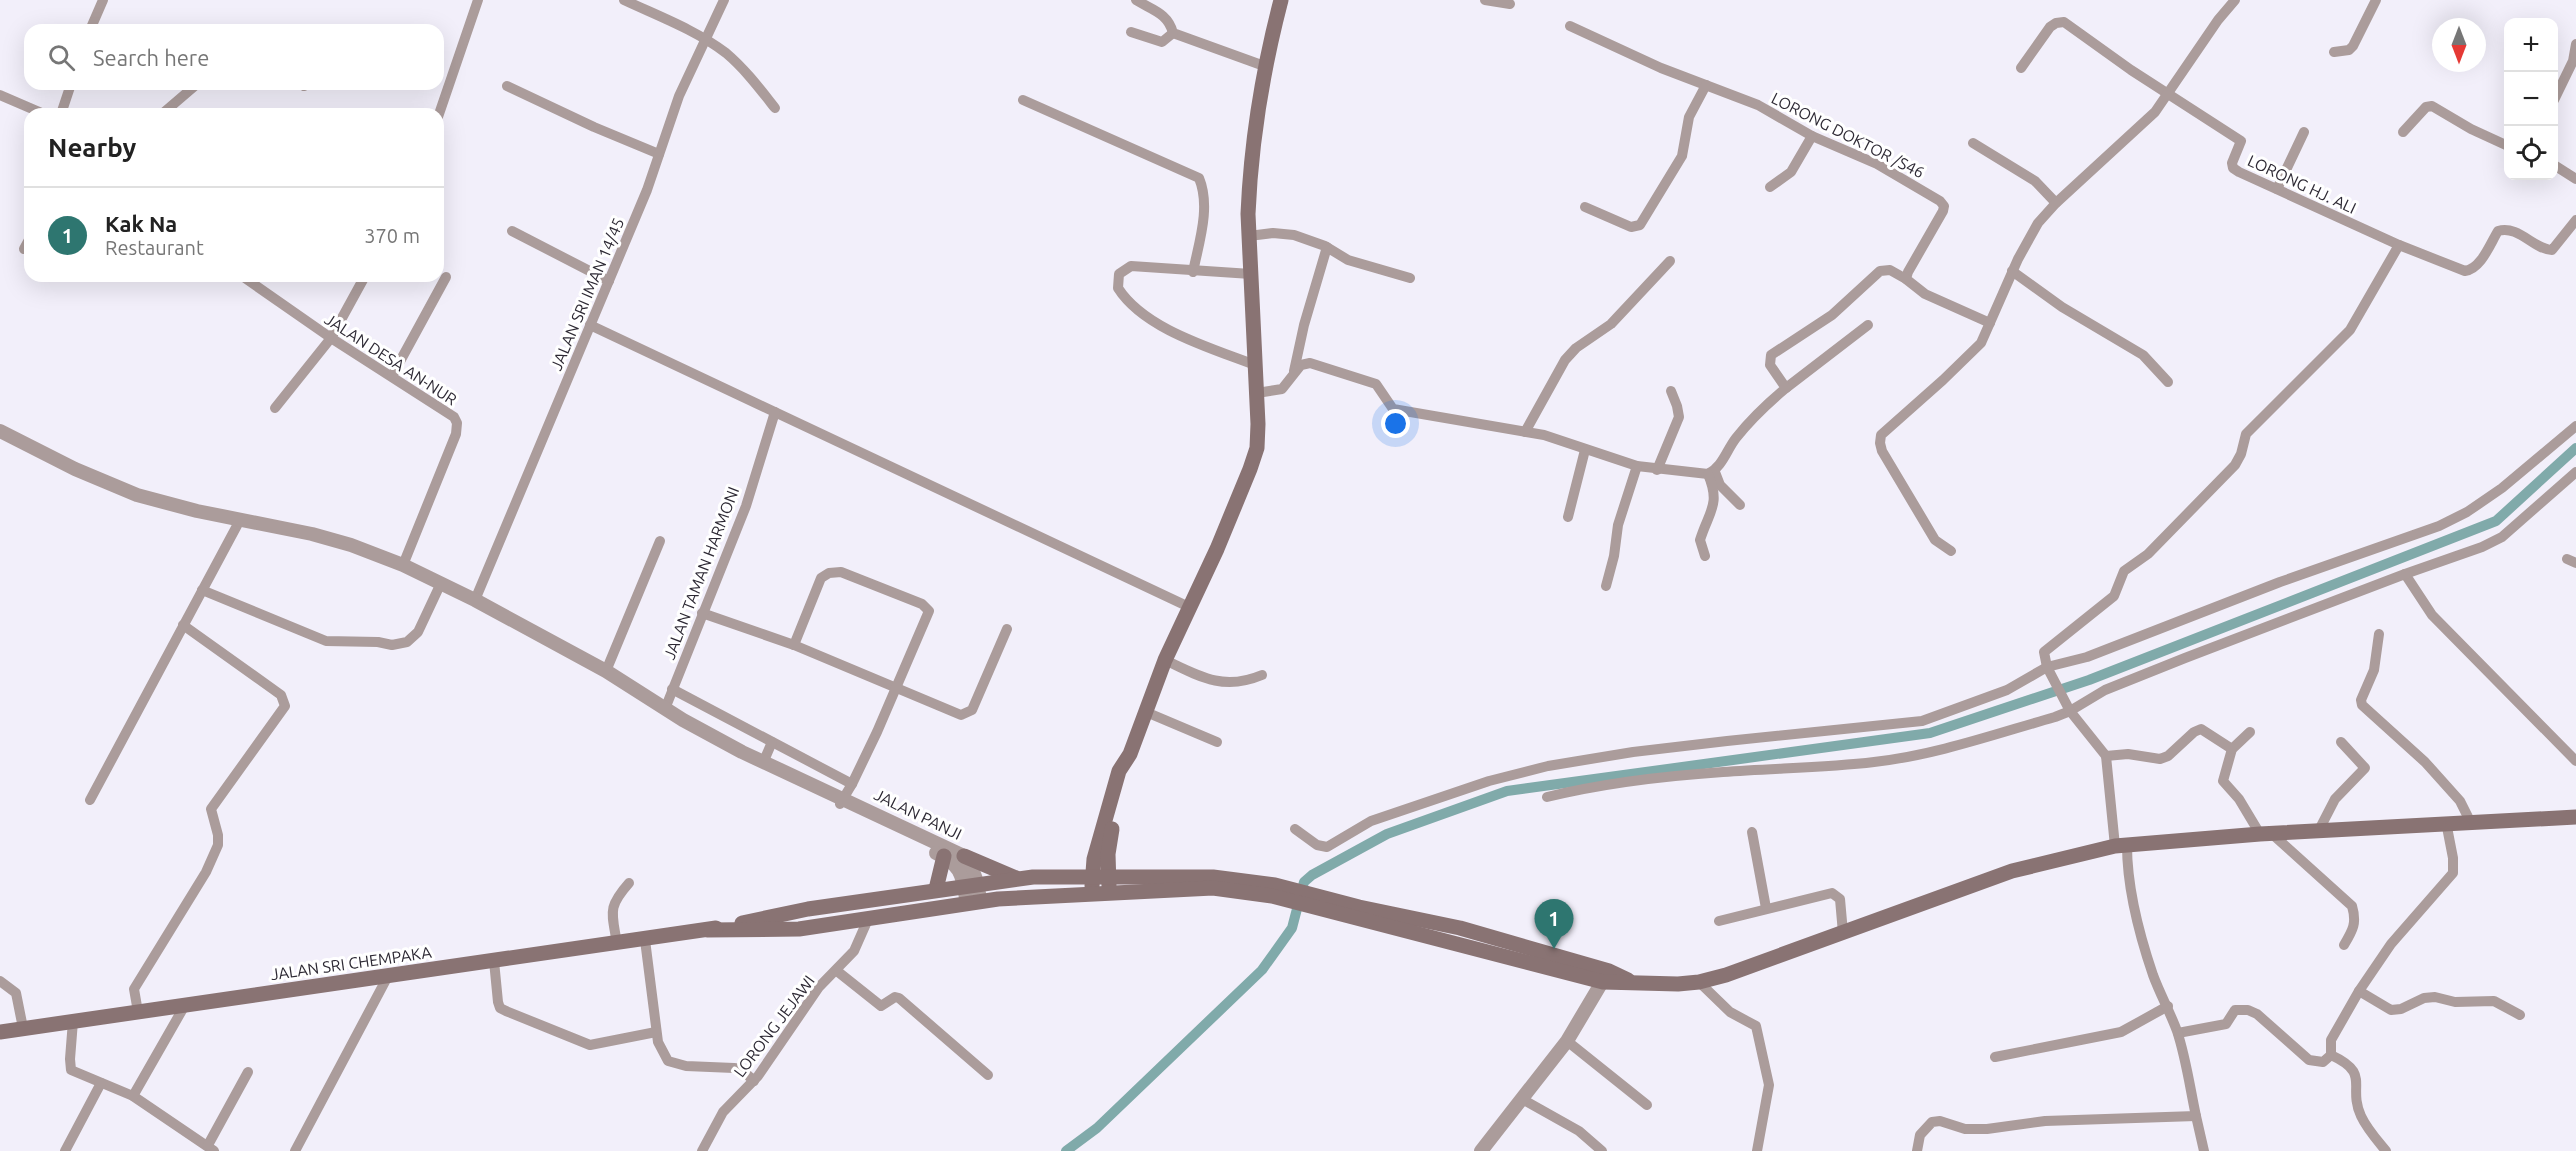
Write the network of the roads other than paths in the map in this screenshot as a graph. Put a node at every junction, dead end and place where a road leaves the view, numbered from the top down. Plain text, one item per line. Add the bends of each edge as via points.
1 (104, 0) edge
2 (478, 0) edge
3 (624, 0) edge
4 (724, 0) edge
5 (1136, 0) edge
6 (1281, 0) edge
7 (1485, 0) edge
8 (2235, 0) edge
9 (2376, 0) edge
10 (1510, 4) dead end
11 (93, 24) edge
12 (1570, 26) dead end
13 (1131, 32) dead end
14 (1173, 33) junction
15 (705, 39) junction
16 (2576, 44) edge
17 (2334, 52) dead end
18 (1267, 67) junction
19 (2021, 68) dead end
20 (1706, 85) junction
21 (507, 86) dead end
22 (69, 90) edge
23 (190, 90) edge
24 (2558, 90) edge
25 (2167, 94) junction
26 (0, 95) edge
27 (1023, 100) dead end
28 (30, 108) edge
29 (63, 108) edge
30 (169, 108) edge
31 (441, 108) edge
32 (775, 108) dead end
33 (2304, 132) dead end
34 (2403, 132) dead end
35 (1812, 136) junction
36 (1973, 143) dead end
37 (2504, 144) edge
38 (659, 154) junction
39 (2558, 168) edge
40 (2576, 179) edge
41 (1770, 187) dead end
42 (2277, 189) junction
43 (2056, 203) junction
44 (1585, 207) dead end
45 (2576, 220) edge
46 (512, 231) dead end
47 (1249, 236) junction
48 (2399, 245) junction
49 (1327, 247) junction
50 (1670, 261) dead end
51 (2013, 271) junction
52 (1193, 272) junction
53 (1251, 274) junction
54 (446, 277) dead end
55 (1410, 278) dead end
56 (1906, 279) junction
57 (444, 281) edge
58 (609, 281) junction
59 (258, 282) edge
60 (362, 282) edge
61 (443, 282) edge
62 (1990, 323) junction
63 (590, 325) junction
64 (1868, 325) dead end
65 (331, 338) junction
66 (1255, 365) junction
67 (1294, 375) junction
68 (392, 376) junction
69 (2168, 382) dead end
70 (1786, 388) junction
71 (1671, 391) dead end
72 (1257, 393) junction
73 (275, 408) dead end
74 (775, 412) junction
75 (2576, 426) edge
76 (0, 431) edge
77 (1525, 432) junction
78 (1585, 450) junction
79 (1637, 466) junction
80 (1657, 470) junction
81 (1711, 472) junction
82 (2576, 472) edge
83 (1740, 505) dead end
84 (1568, 517) dead end
85 (240, 520) junction
86 (660, 541) dead end
87 (1951, 552) dead end
88 (1706, 556) dead end
89 (403, 565) junction
90 (2405, 574) junction
91 (441, 583) junction
92 (1606, 586) dead end
93 (202, 590) junction
94 (475, 600) junction
95 (1189, 607) junction
96 (702, 613) junction
97 (183, 625) junction
98 (1007, 629) dead end
99 (2379, 633) dead end
100 (794, 645) junction
101 (1165, 660) junction
102 (606, 671) junction
103 (2049, 672) junction
104 (1262, 675) dead end
105 (895, 688) junction
106 (672, 689) junction
107 (2067, 707) junction
108 (665, 709) junction
109 (1146, 712) junction
110 (2250, 732) dead end
111 (772, 742) junction
112 (1217, 742) dead end
113 (2341, 742) dead end
114 (2232, 749) junction
115 (1130, 754) junction
116 (2106, 756) junction
117 (805, 759) junction
118 (2576, 761) edge
119 (763, 763) junction
120 (794, 778) junction
121 (852, 784) junction
122 (1547, 797) dead end
123 (90, 800) dead end
124 (842, 801) junction
125 (2576, 817) edge
126 (2470, 821) junction
127 (2446, 822) junction
128 (1295, 828) dead end
129 (2319, 830) junction
130 (1752, 832) dead end
131 (2265, 833) junction
132 (2121, 846) junction
133 (944, 856) junction
134 (964, 856) junction
135 (1093, 876) junction
136 (1109, 876) junction
137 (1016, 878) junction
138 (629, 883) dead end
139 (971, 884) junction
140 (936, 889) junction
141 (1278, 889) junction
142 (1109, 893) junction
143 (1092, 894) junction
144 (973, 902) junction
145 (1766, 908) junction
146 (869, 917) junction
147 (1719, 921) dead end
148 (707, 930) junction
149 (1843, 933) junction
150 (645, 940) junction
151 (617, 944) junction
152 (2344, 945) dead end
153 (494, 961) junction
154 (837, 971) junction
155 (388, 976) junction
156 (1606, 977) junction
157 (0, 981) edge
158 (1699, 982) junction
159 (2359, 991) junction
160 (185, 1005) junction
161 (2168, 1006) junction
162 (138, 1012) junction
163 (2520, 1015) dead end
164 (73, 1021) junction
165 (24, 1028) junction
166 (0, 1032) edge
167 (656, 1032) junction
168 (2178, 1033) junction
169 (1567, 1041) junction
170 (2331, 1055) junction
171 (1995, 1057) dead end
172 (248, 1072) dead end
173 (988, 1075) dead end
174 (754, 1081) junction
175 (101, 1083) junction
176 (133, 1096) junction
177 (1522, 1099) junction
178 (1647, 1105) dead end
179 (2196, 1116) junction
180 (211, 1148) edge
181 (64, 1151) edge
182 (295, 1151) edge
183 (702, 1151) edge
184 (1481, 1151) edge
185 (1602, 1151) edge
186 (1757, 1151) edge
187 (1917, 1151) edge
188 (2204, 1151) edge
189 (2386, 1151) edge

1 - 11 street
2 - 31 street
3 - 15 street
4 - 15 street, JALAN SRI IMAN 14/45
5 - 14 street via 1169,20
6 - 18 main road
7 - 10 street
8 - 25 street
9 - 17 street via 2353,46
12 - 20 street, LORONG DOKTOR /S46
13 - 14 street via 1162,42
14 - 18 street
15 - 32 street via 739,65
15 - 38 street, JALAN SRI IMAN 14/45
16 - 24 street via 2573,61
18 - 47 main road via 1252,161
19 - 25 street via 2050,27 2064,22
20 - 35 street, LORONG DOKTOR /S46 via 1758,105
20 - 44 street via 1689,117 1682,156 1640,225 1631,227
21 - 38 street
22 - 29 street
23 - 30 street
25 - 42 street, LORONG HJ. ALI via 2241,141 2233,168
25 - 43 street via 2155,112
26 - 28 street
27 - 52 street via 1199,178 1204,190 1204,209
33 - 42 street
34 - 37 street via 2426,107 2432,106
35 - 41 street via 1791,172
35 - 56 street, LORONG DOKTOR /S46 via 1877,164 1943,203 1943,211
36 - 43 street via 2034,181
38 - 58 street, JALAN SRI IMAN 14/45
39 - 40 street
42 - 48 street, LORONG HJ. ALI
43 - 51 street via 2038,223
45 - 48 street, LORONG HJ. ALI via 2552,250 2514,231 2498,231 2472,270
46 - 58 street
47 - 49 street via 1294,235
47 - 53 main road
48 - 103 street via 2350,330 2246,434 2235,465 2148,554 2124,572 2114,596 2048,647 2044,652
49 - 55 street via 1348,260
49 - 67 street
50 - 77 street via 1611,324 1565,360
51 - 62 street
51 - 69 street via 2062,307 2143,355
52 - 53 street
52 - 66 street via 1131,266 1119,274 1118,288 1138,312 1190,339
53 - 66 main road
54 - 57 street
56 - 62 street via 1925,294
56 - 70 street via 1890,270 1880,271 1832,315 1771,355 1770,365
58 - 63 street, JALAN SRI IMAN 14/45
59 - 65 street, JALAN DESA AN-NUR
60 - 65 street
61 - 68 street
62 - 87 street via 1970,355 1881,435 1880,443 1935,540
63 - 74 street
63 - 94 street, JALAN SRI IMAN 14/45
64 - 70 street
65 - 68 street, JALAN DESA AN-NUR
65 - 73 street
66 - 72 main road
67 - 72 street via 1282,389
67 - 77 street via 1304,363 1327,367 1376,384 1393,409
68 - 89 street, JALAN DESA AN-NUR via 449,412 457,423
70 - 81 street via 1764,406
71 - 80 street via 1679,417
72 - 95 main road via 1257,448
74 - 95 street
74 - 96 street, JALAN TAMAN HARMONI via 747,504
75 - 103 street via 2502,488 2439,526 2290,578
76 - 85 street via 137,495
77 - 78 street
78 - 79 street
78 - 84 street
79 - 80 street
79 - 92 street via 1618,525
80 - 81 street
81 - 83 street
81 - 88 street via 1716,493 1700,540
82 - 90 street via 2502,537
85 - 89 street via 312,534
85 - 93 street
86 - 102 street
89 - 91 street
90 - 107 street
90 - 118 street via 2437,620
91 - 93 street via 418,632 407,642 392,645 326,641
91 - 94 street
93 - 97 street
94 - 102 street
95 - 101 main road
96 - 100 street
96 - 106 street, JALAN TAMAN HARMONI
97 - 123 street
97 - 162 street via 281,695 285,706 211,809 218,844 202,880 134,989
98 - 105 street via 967,714 956,714
99 - 126 street via 2374,670 2362,705 2432,769 2460,801
100 - 105 street
100 - 105 street via 820,580 827,573 841,572 922,604 929,616
101 - 104 street via 1205,680 1233,683
101 - 109 main road
102 - 108 street
103 - 107 street
103 - 128 street via 1922,722 1633,752 1548,766 1371,820 1327,847 1317,845
105 - 121 street
106 - 108 street, JALAN TAMAN HARMONI
106 - 111 street
107 - 116 street
107 - 122 street via 1904,758 1615,783
108 - 119 street
109 - 112 street
109 - 115 main road
110 - 114 street
111 - 117 street
111 - 119 street
113 - 129 street via 2365,768 2335,799
114 - 116 street via 2201,729 2160,759 2128,754
114 - 131 street via 2223,781
115 - 135 main road via 1119,771 1094,859
115 - 136 main road via 1109,840
116 - 132 street
117 - 120 street
117 - 121 street
119 - 120 street
120 - 124 street
121 - 124 street
124 - 133 street
124 - 134 street, JALAN PANJI
125 - 126 main road
126 - 127 main road
127 - 129 main road
127 - 159 street via 2453,873 2391,944
129 - 131 main road
130 - 145 street
131 - 132 main road
131 - 152 street via 2352,906 2355,927
132 - 149 main road via 2013,870
132 - 161 street via 2140,931 2154,978
133 - 139 street via 954,862
133 - 140 main road
134 - 137 main road
134 - 139 street, JALAN PANJI via 974,869
135 - 136 main road
135 - 137 main road
135 - 143 main road
136 - 141 main road via 1213,877
136 - 142 main road
137 - 139 main road
138 - 151 street via 612,905
139 - 140 main road
139 - 144 street
140 - 148 main road
141 - 142 main road
141 - 156 main road via 1324,903 1460,928
142 - 143 main road
143 - 144 main road
144 - 146 main road
145 - 147 street
145 - 149 street via 1836,894 1840,899
146 - 148 main road via 799,929
146 - 154 street, LORONG JEJAWI via 854,951
148 - 150 main road, JALAN SRI CHEMPAKA
149 - 158 main road
150 - 151 main road, JALAN SRI CHEMPAKA
150 - 167 street
151 - 153 main road, JALAN SRI CHEMPAKA
153 - 155 main road, JALAN SRI CHEMPAKA
153 - 167 street via 498,1002 506,1011 590,1045
154 - 173 street via 879,1005 899,998
154 - 174 street, LORONG JEJAWI via 819,987
155 - 160 main road, JALAN SRI CHEMPAKA
155 - 182 street
156 - 158 main road via 1678,984
156 - 169 street
157 - 165 street via 16,993
158 - 186 street via 1730,1012 1756,1026 1769,1085
159 - 163 street via 2391,1010 2435,997 2455,1002 2494,1001
159 - 170 street via 2331,1040
160 - 162 main road, JALAN SRI CHEMPAKA
160 - 176 street
161 - 168 street
161 - 171 street via 2121,1032
162 - 164 main road, JALAN SRI CHEMPAKA
164 - 165 main road, JALAN SRI CHEMPAKA
164 - 175 street via 71,1070
165 - 166 main road, JALAN SRI CHEMPAKA
167 - 174 street via 668,1061 686,1066 741,1069
168 - 170 street via 2226,1024 2235,1010 2248,1010 2309,1060 2323,1062
168 - 179 street
169 - 177 street
169 - 178 street
170 - 189 street via 2353,1068 2361,1115
172 - 180 street
174 - 183 street, LORONG JEJAWI via 723,1112
175 - 176 street
175 - 181 street
176 - 180 street
177 - 184 street
177 - 185 street via 1580,1131
179 - 187 street via 2056,1120 1976,1129 1940,1120 1925,1127
179 - 188 street

